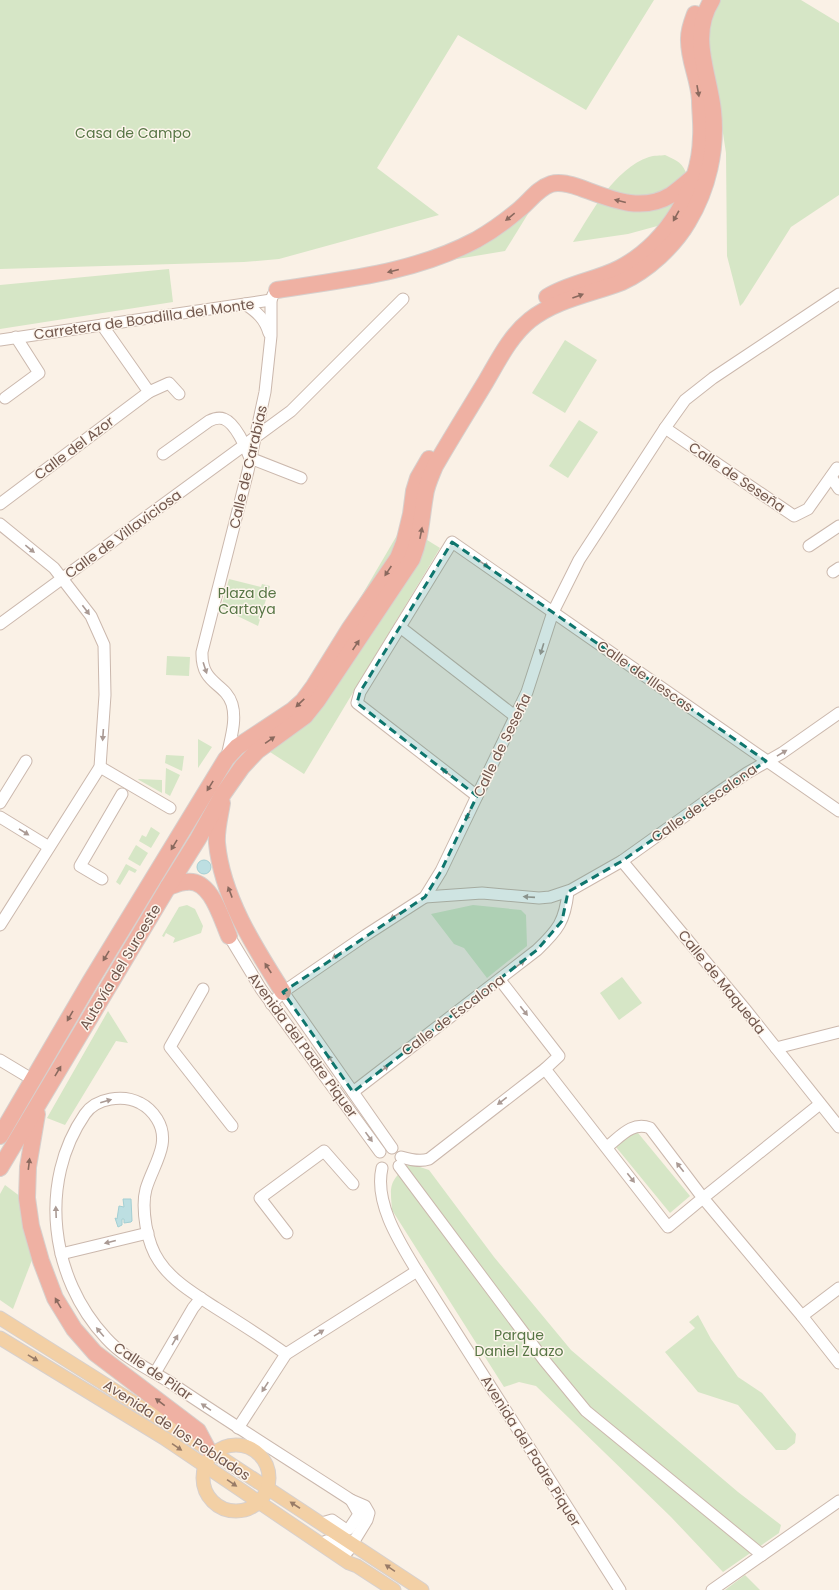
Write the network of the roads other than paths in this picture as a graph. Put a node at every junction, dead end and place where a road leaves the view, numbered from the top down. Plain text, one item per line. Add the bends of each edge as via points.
1 (702, 0) edge
2 (712, 0) edge
3 (693, 178) junction
4 (839, 294) edge
5 (274, 295) junction
6 (403, 299) dead end
7 (239, 305) junction
8 (102, 325) junction
9 (271, 336) junction
10 (16, 337) junction
11 (0, 340) edge
12 (149, 392) junction
13 (179, 394) dead end
14 (5, 398) dead end
15 (665, 428) junction
16 (255, 436) junction
17 (245, 444) junction
18 (163, 454) dead end
19 (250, 458) junction
20 (302, 478) dead end
21 (839, 489) edge
22 (0, 504) edge
23 (0, 524) edge
24 (839, 526) edge
25 (808, 546) dead end
26 (63, 578) junction
27 (553, 612) junction
28 (0, 624) edge
29 (400, 627) junction
30 (839, 713) edge
31 (516, 717) junction
32 (226, 760) junction
33 (26, 761) dead end
34 (766, 761) junction
35 (100, 767) junction
36 (122, 794) dead end
37 (223, 794) junction
38 (477, 796) junction
39 (0, 803) edge
40 (170, 808) dead end
41 (839, 811) edge
42 (0, 817) edge
43 (48, 847) junction
44 (622, 861) junction
45 (102, 880) dead end
46 (168, 888) junction
47 (568, 892) junction
48 (425, 897) junction
49 (236, 909) junction
50 (220, 915) junction
51 (0, 925) edge
52 (229, 936) joint
53 (500, 980) junction
54 (203, 989) dead end
55 (283, 992) junction
56 (272, 1004) junction
57 (839, 1032) edge
58 (776, 1048) junction
59 (0, 1060) edge
60 (545, 1069) junction
61 (25, 1075) dead end
62 (353, 1092) junction
63 (38, 1104) junction
64 (820, 1104) junction
65 (232, 1126) dead end
66 (839, 1127) edge
67 (0, 1136) edge
68 (392, 1148) junction
69 (607, 1148) junction
70 (380, 1152) junction
71 (400, 1162) junction
72 (0, 1168) edge
73 (382, 1168) junction
74 (353, 1184) dead end
75 (703, 1198) junction
76 (148, 1233) junction
77 (287, 1233) dead end
78 (61, 1254) junction
79 (417, 1272) junction
80 (839, 1288) edge
81 (201, 1298) junction
82 (802, 1316) junction
83 (0, 1318) edge
84 (0, 1338) edge
85 (286, 1354) junction
86 (839, 1363) edge
87 (155, 1373) junction
88 (238, 1428) junction
89 (211, 1450) junction
90 (206, 1465) junction
91 (268, 1488) junction
92 (351, 1500) junction
93 (259, 1501) junction
94 (839, 1501) edge
95 (274, 1513) junction
96 (322, 1523) junction
97 (353, 1544) junction
98 (762, 1555) junction
99 (394, 1590) edge
100 (422, 1590) edge
101 (620, 1590) edge
102 (712, 1590) edge

1 -> 3 highway, Autovía del Suroeste via 690,27 689,37 700,97 701,137
37 -> 2 highway, Autovía del Suroeste via 257,750 305,716 412,559 421,531 427,486 435,466 510,342 541,312 577,296 622,282 636,274 670,246 689,221 708,175 712,157 713,112 700,36 703,18
3 -> 5 highway via 670,195 648,204 635,205 572,185 552,183 539,190 492,231 424,263
3 -> 32 highway, Autovía del Suroeste via 674,221 639,257 619,268 550,295 523,313 505,332 418,478 404,543 398,558 302,701 293,710 237,747
4 - 15 street, Calle de Seseña via 713,378 685,400
5 - 7 street, Carretera de Boadilla del Monte via 261,294
5 - 9 street, Calle de Carabias
6 - 16 street, Calle de Villaviciosa via 291,411
7 - 8 street, Carretera de Boadilla del Monte
7 - 9 street via 256,311 266,322
8 - 10 street, Carretera de Boadilla del Monte
8 - 12 street
9 - 16 street, Calle de Carabias via 265,392
10 - 11 street, Carretera de Boadilla del Monte
10 - 14 street, Carretera de Boadilla del Monte via 40,373
12 - 13 street, Calle del Azor via 169,383
12 - 22 street, Calle del Azor
15 - 21 street, Calle de Seseña via 794,516 808,509 834,472
15 - 27 street, Calle de Seseña via 579,560
16 - 17 street, Calle de Villaviciosa
16 - 19 street, Calle de Carabias
17 - 18 street via 230,423 224,418 217,418
17 - 19 street
17 - 26 street, Calle de Villaviciosa
19 - 20 street
19 -> 32 street, Calle de Carabias via 202,652 208,676 232,704 234,718
23 -> 26 street
24 - 25 street
26 - 28 street, Calle de Villaviciosa
26 -> 35 street via 91,616 104,644 105,695
29 -> 27 street, Calle de Illescas via 452,542
27 -> 31 street, Calle de Seseña via 527,692
27 - 34 street, Calle de Illescas
29 - 31 street
38 -> 29 street via 357,703 360,692
34 -> 30 street, Calle de Escalona via 782,753
31 - 38 street, Calle de Seseña
32 -> 67 highway, Autovía del Suroeste via 90,982
33 - 39 street
34 - 41 street, Calle de Illescas
34 - 44 street, Calle de Escalona
35 - 40 street
35 - 43 street
36 - 45 street via 80,866
37 - 46 highway, Autovía del Suroeste
49 -> 37 highway via 226,882 217,842
38 -> 48 street, Calle de Seseña via 441,871
42 -> 43 street
43 - 51 street
44 - 47 street, Calle de Escalona
44 - 58 street, Calle de Maqueda
46 - 50 highway via 186,882 199,883 210,893
63 -> 46 highway, Autovía del Suroeste
47 -> 48 street, Calle de Escalona via 539,898 482,893
53 -> 47 street, Calle de Escalona via 550,938 562,920
48 -> 55 street, Calle de Seseña
49 - 50 highway
55 -> 49 highway via 253,944
50 - 52 highway
52 - 56 street, Avenida del Padre Piquer
53 -> 60 street via 559,1056
62 -> 53 street, Calle de Escalona
54 - 65 street via 170,1047
55 - 56 street, Calle de Seseña
62 -> 55 street, Avenida del Padre Piquer
56 -> 70 street, Avenida del Padre Piquer
57 - 58 street
58 - 64 street, Calle de Maqueda
59 - 61 street
60 - 69 street
60 -> 71 street via 429,1159
62 - 68 street, Avenida del Padre Piquer
63 - 72 highway, Autovía del Suroeste
89 -> 63 highway via 198,1431 95,1353 74,1329 55,1298 41,1261 27,1198 28,1167
64 - 66 street, Calle de Maqueda
64 - 75 street
68 - 70 street via 385,1148
68 - 71 street via 398,1151
75 -> 69 street via 650,1128 634,1126
69 -> 75 street via 668,1227
70 - 73 street via 378,1164
71 - 73 street via 396,1170 388,1171
71 - 98 street via 544,1360 586,1411
73 - 79 street, Avenida del Padre Piquer via 382,1195 388,1215
74 - 77 street via 324,1151 260,1198
75 - 82 street
76 -> 78 street
78 -> 76 street, Calle de Pilar via 56,1199 63,1160 74,1131 90,1108 108,1100 118,1098 138,1101 151,1110 161,1125 162,1150 145,1190 144,1208
76 - 81 street, Calle de Pilar via 158,1260
87 -> 78 street, Calle de Pilar via 122,1354 90,1319 73,1288
85 -> 79 street
79 - 101 street, Avenida del Padre Piquer
80 - 82 street
81 - 85 street, Calle de Pilar
87 -> 81 street
82 - 86 street
83 - 89 main road, Avenida de los Poblados
84 -> 90 main road, Avenida de los Poblados
85 -> 88 street
88 -> 87 street, Calle de Pilar
88 - 92 street, Calle de Pilar
89 - 90 main road
89 - 91 main road, Avenida de los Poblados
89 - 91 main road via 232,1445 253,1450 262,1457 267,1466 270,1476
90 -> 93 main road, Avenida de los Poblados
90 - 93 main road via 203,1474 204,1485 215,1504 235,1511 246,1510
91 - 93 main road
96 -> 91 main road, Avenida de los Poblados
92 - 96 street via 359,1514 349,1529 332,1520
92 - 97 street, Calle de Pilar via 365,1506 369,1513
93 - 95 main road, Avenida de los Poblados
94 - 98 street
95 - 97 street, Avenida de los Poblados via 297,1522 339,1549 348,1551
95 - 99 main road, Avenida de los Poblados
96 - 97 main road, Avenida de los Poblados
100 -> 97 main road, Avenida de los Poblados
98 - 102 street

